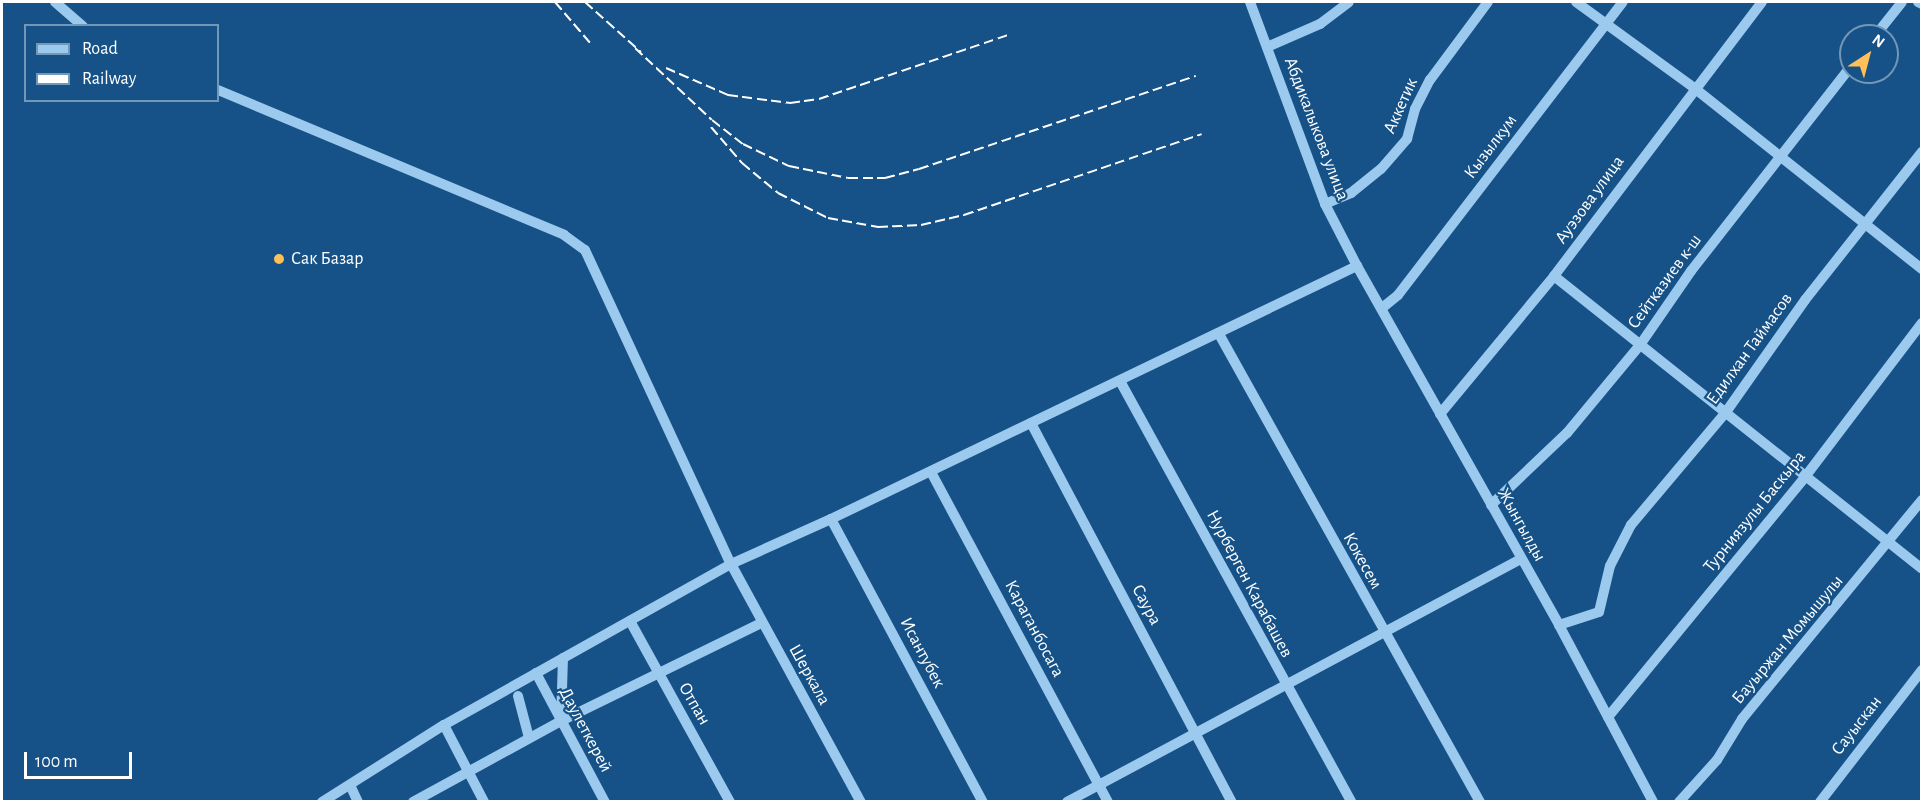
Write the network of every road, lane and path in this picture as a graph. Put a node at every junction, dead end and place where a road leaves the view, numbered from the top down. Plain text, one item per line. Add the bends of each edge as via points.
1 (55, 2) edge
2 (1250, 2) edge
3 (1348, 2) edge
4 (1488, 2) edge
5 (1576, 2) edge
6 (1623, 2) edge
7 (1762, 2) edge
8 (1902, 2) edge
9 (1607, 22) junction
10 (81, 24) edge
11 (1885, 24) edge
12 (1267, 47) junction
13 (1839, 81) edge
14 (1693, 87) junction
15 (219, 90) edge
16 (1922, 152) edge
17 (1780, 157) junction
18 (1325, 204) junction
19 (1866, 224) junction
20 (1357, 266) junction
21 (1922, 269) edge
22 (1554, 276) junction
23 (1382, 308) junction
24 (1922, 323) edge
25 (1218, 334) junction
26 (1640, 345) junction
27 (1120, 381) junction
28 (1726, 412) junction
29 (1440, 414) junction
30 (1031, 423) junction
31 (931, 471) junction
32 (1805, 477) junction
33 (1922, 500) edge
34 (1491, 505) junction
35 (831, 519) junction
36 (1889, 542) junction
37 (1521, 559) junction
38 (731, 564) junction
39 (1922, 569) edge
40 (630, 621) junction
41 (761, 623) junction
42 (1559, 625) junction
43 (1382, 632) junction
44 (563, 658) junction
45 (1922, 670) edge
46 (536, 673) junction
47 (658, 674) junction
48 (1284, 684) junction
49 (518, 696) dead end
50 (1608, 717) junction
51 (561, 721) junction
52 (444, 725) junction
53 (1194, 733) junction
54 (529, 738) junction
55 (467, 770) junction
56 (1099, 784) junction
57 (350, 785) junction
58 (322, 801) edge
59 (358, 801) edge
60 (413, 801) edge
61 (484, 801) edge
62 (605, 801) edge
63 (730, 801) edge
64 (861, 801) edge
65 (984, 801) edge
66 (1067, 801) edge
67 (1108, 801) edge
68 (1232, 801) edge
69 (1351, 801) edge
70 (1480, 801) edge
71 (1653, 801) edge
72 (1679, 801) edge
73 (1820, 801) edge

1 - 10 street
2 - 12 street, Абдикалыкова улица
3 - 12 street via 1320,24
4 - 18 street, Аккетик via 1430,80 1415,109 1407,139 1381,169 1352,193
5 - 9 street
6 - 9 street, Кызылкум
7 - 14 street, Ауэзова улица
8 - 11 street
9 - 14 street
9 - 23 street, Кызылкум via 1398,294
12 - 18 street, Абдикалыкова улица
13 - 17 street, Сейтказиев к-ш
14 - 17 street
14 - 22 street, Ауэзова улица
15 - 38 street, Шеркала via 564,235 585,250
16 - 19 street, Едилхан Таймасов
17 - 19 street
17 - 26 street, Сейтказиев к-ш
18 - 20 street, Абдикалыкова улица
19 - 21 street
19 - 28 street, Едилхан Таймасов via 1805,300
20 - 23 street, Жынгылды
20 - 25 street
22 - 26 street
22 - 29 street, Ауэзова улица
23 - 29 street, Жынгылды
24 - 32 street, Турниязулы Баскыра
25 - 27 street
25 - 43 street, Кокесем
26 - 28 street
26 - 34 street, Сейтказиев к-ш via 1567,433
27 - 30 street
27 - 48 street, Нурберген Карабашев
28 - 32 street
28 - 42 street, Едилхан Таймасов via 1631,525 1610,566 1599,612
29 - 34 street, Жынгылды
30 - 31 street
30 - 53 street, Саура
31 - 35 street
31 - 56 street, Караганбосага
32 - 36 street
32 - 50 street, Турниязулы Баскыра
33 - 36 street, Бауыржан Момышулы
34 - 37 street, Жынгылды
35 - 38 street
35 - 65 street, Исантубек
36 - 39 street
36 - 72 street, Бауыржан Момышулы via 1742,720 1717,760
37 - 42 street, Жынгылды
37 - 43 street
38 - 40 street
38 - 41 street, Шеркала
40 - 44 street
40 - 47 street, Отпан
41 - 47 street
41 - 64 street, Шеркала
42 - 50 street, Жынгылды
43 - 48 street
43 - 70 street, Кокесем
44 - 46 street
44 - 51 street
45 - 73 street, Сауыскан
46 - 51 street, Даулеткерей
46 - 52 street
47 - 51 street
47 - 63 street, Отпан
48 - 53 street
48 - 69 street, Нурберген Карабашев
49 - 54 street
50 - 71 street, Жынгылды
51 - 54 street
51 - 62 street, Даулеткерей
52 - 55 street
52 - 57 street
53 - 56 street
53 - 68 street, Саура
54 - 55 street
55 - 60 street
55 - 61 street
56 - 66 street
56 - 67 street, Караганбосага
57 - 58 street
57 - 59 street

